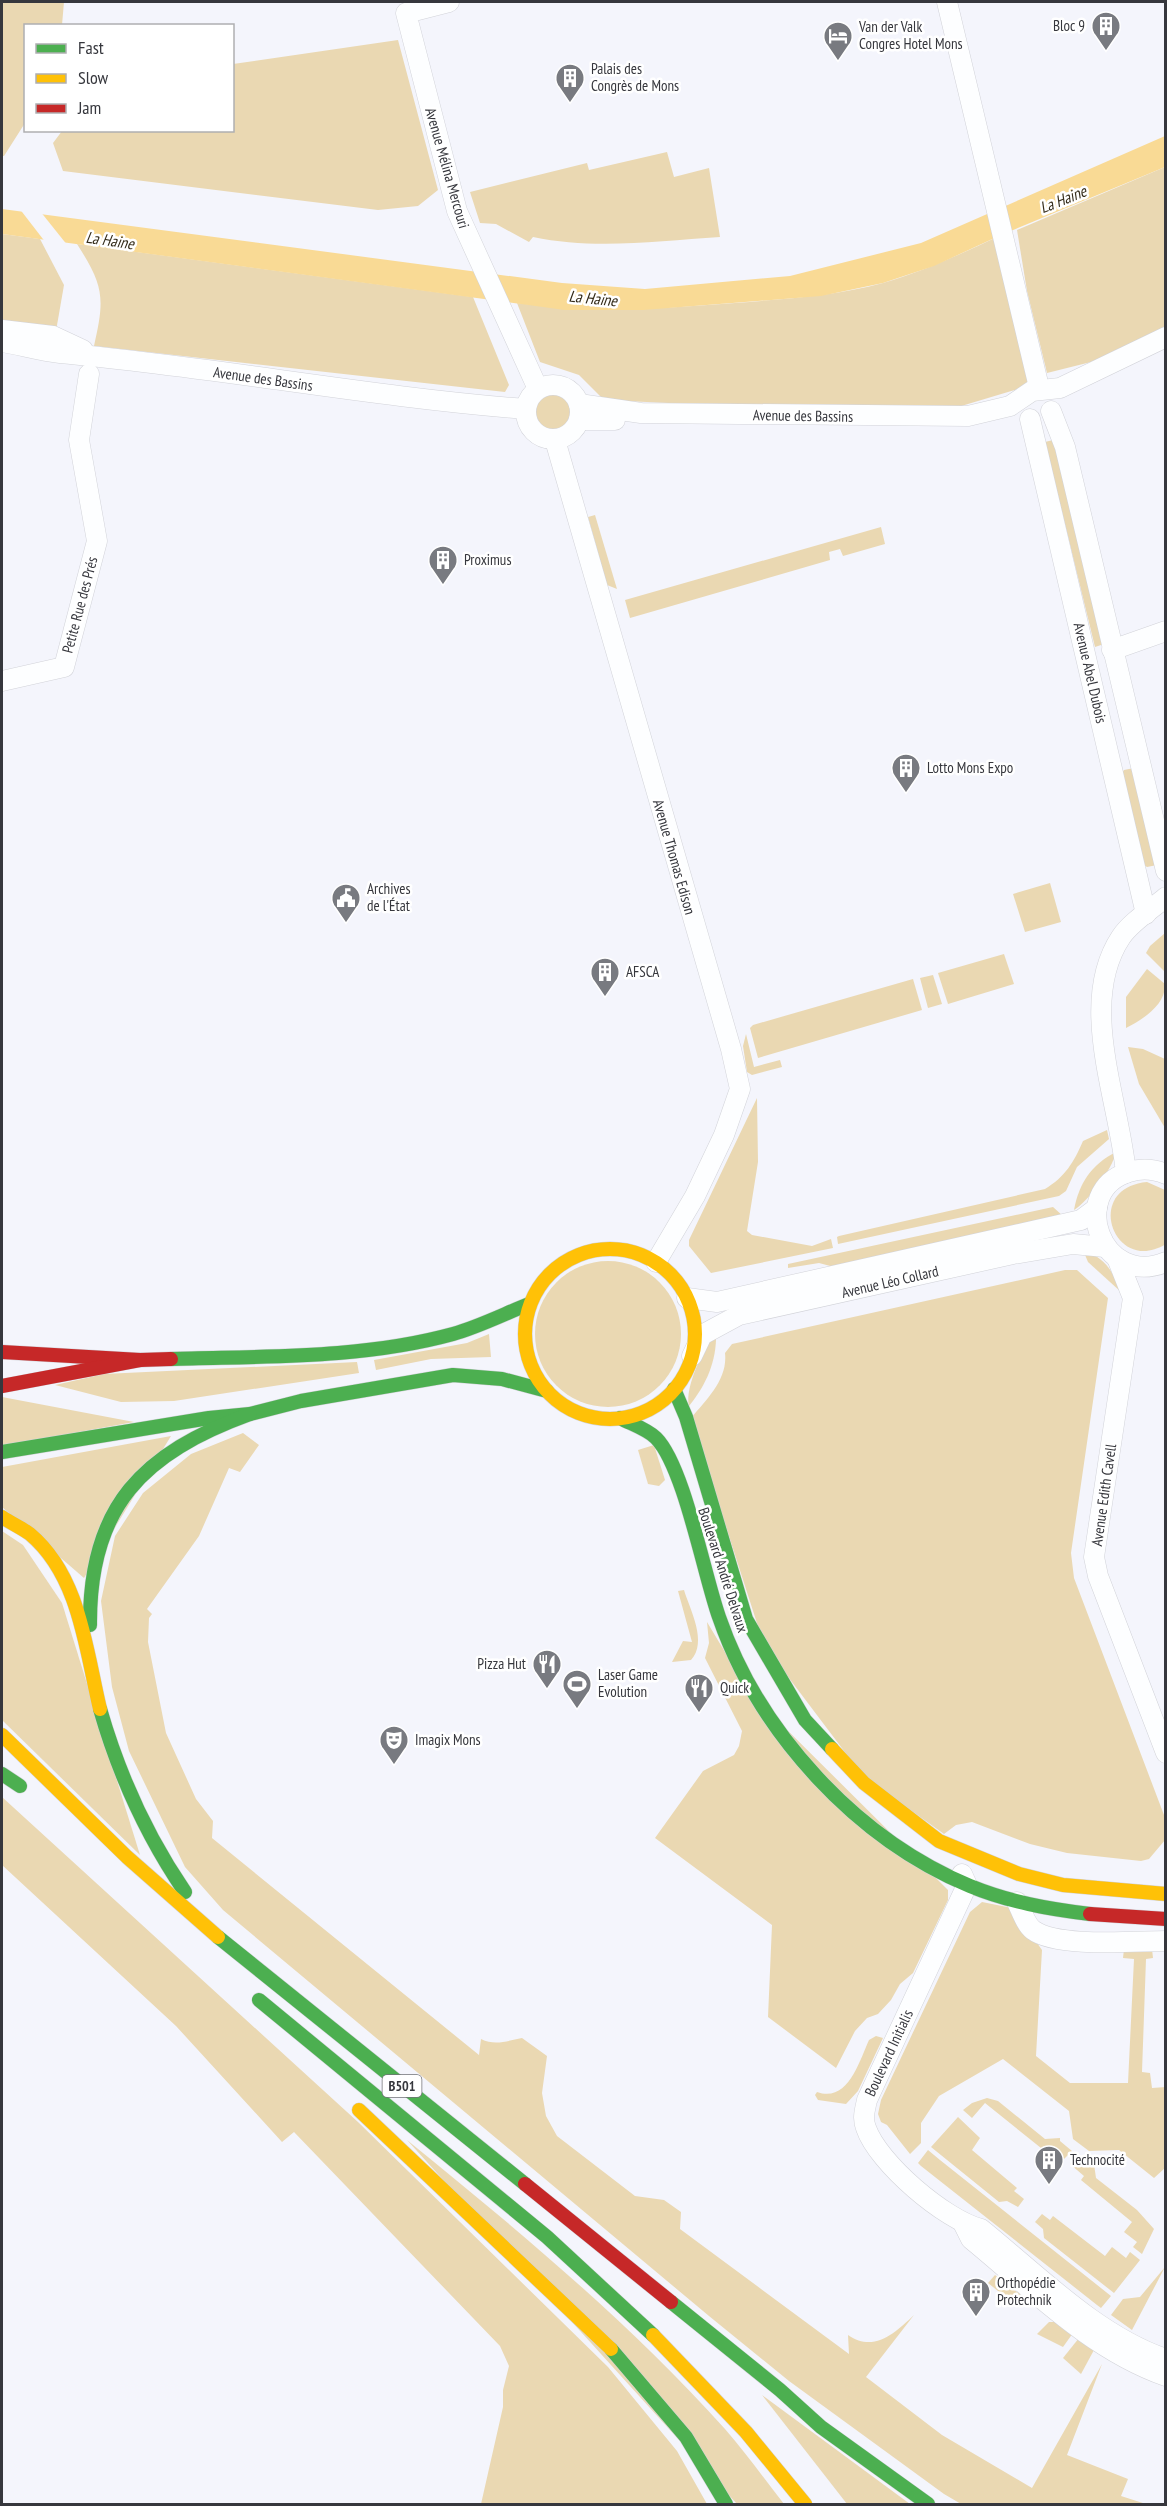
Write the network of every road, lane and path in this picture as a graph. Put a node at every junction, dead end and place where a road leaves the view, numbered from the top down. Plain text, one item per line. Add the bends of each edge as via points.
1 (449, 2) edge
2 (947, 2) edge
3 (2, 330) edge
4 (1166, 337) edge
5 (2, 342) edge
6 (1166, 345) edge
7 (91, 354) junction
8 (89, 374) dead end
9 (538, 390) junction
10 (1037, 407) junction
11 (526, 409) junction
12 (579, 412) junction
13 (555, 440) junction
14 (1166, 631) edge
15 (1112, 650) junction
16 (2, 681) edge
17 (1166, 871) edge
18 (1166, 897) edge
19 (1146, 914) junction
20 (1126, 1173) junction
21 (1166, 1174) edge
22 (1097, 1208) junction
23 (1111, 1253) junction
24 (656, 1262) junction
25 (1162, 1263) edge
26 (687, 1298) junction
27 (1133, 1298) junction
28 (529, 1305) junction
29 (2, 1352) edge
30 (692, 1356) junction
31 (140, 1360) junction
32 (2, 1386) edge
33 (675, 1389) junction
34 (547, 1391) junction
35 (250, 1414) junction
36 (620, 1418) junction
37 (2, 1452) edge
38 (2, 1517) edge
39 (92, 1668) junction
40 (2, 1735) edge
41 (1166, 1753) edge
42 (2, 1767) edge
43 (2, 1774) edge
44 (20, 1786) junction
45 (32, 1797) dead end
46 (951, 1847) junction
47 (967, 1885) junction
48 (1161, 1892) edge
49 (1017, 1902) junction
50 (1166, 1919) edge
51 (218, 1937) junction
52 (1166, 1941) edge
53 (312, 2061) dead end
54 (353, 2104) dead end
55 (964, 2225) junction
56 (586, 2235) junction
57 (666, 2316) dead end
58 (1166, 2359) edge
59 (1166, 2376) edge
60 (726, 2505) edge
61 (805, 2505) edge
62 (928, 2505) edge

1 - 9 street, Avenue Mélina Mercouri via 406,13 457,211
2 - 10 street via 1009,266
3 - 7 street via 53,336
4 - 10 street, Avenue des Bassins via 1060,388
5 - 7 street, Avenue des Bassins
6 - 10 street
7 - 11 street, Avenue des Bassins via 343,390
8 - 16 street, Petite Rue des Prés via 79,441 98,541 64,667
9 - 11 street
9 - 12 street via 562,387 575,396
10 - 12 street, Avenue des Bassins via 969,424 835,426
10 - 15 street, Avenue Abel Dubois via 1065,447
10 - 19 street, Avenue Abel Dubois
11 - 13 street via 533,431
12 - 13 street via 570,434
13 - 24 street, Avenue Thomas Edison via 740,1089 711,1164
14 - 15 street
15 - 17 street, Avenue Abel Dubois
18 - 19 street
19 - 20 street via 1123,934 1109,957 1101,994 1103,1038
20 - 21 street via 1150,1170
20 - 22 street via 1110,1183
22 - 23 street via 1099,1235
22 - 26 street, Avenue Léo Collard via 1081,1220 717,1302
23 - 25 street, Avenue Léo Collard via 1139,1267
23 - 27 street
23 - 30 street, Avenue Léo Collard via 1097,1244 1073,1244 1013,1254 739,1315 702,1335
24 - 26 main road via 674,1278
24 - 28 main road via 620,1249 583,1253 550,1272
25 - 27 street, Avenue Edith Cavell
26 - 30 main road via 695,1336
27 - 41 street, Avenue Edith Cavell via 1094,1557
28 - 31 main road via 453,1334 369,1349 307,1355
28 - 34 main road via 526,1350 533,1372
29 - 31 main road
30 - 33 main road
31 - 32 main road
33 - 36 main road via 659,1404
33 - 46 main road, Boulevard André Delvaux via 746,1619 796,1707 864,1783 903,1816
34 - 35 main road via 502,1379 453,1375 301,1401
34 - 36 main road via 580,1414
35 - 37 main road
35 - 39 main road via 189,1438 144,1474 112,1511 96,1549 89,1593
36 - 47 main road, Boulevard André Delvaux via 655,1437 670,1458 729,1642 755,1694 797,1755 877,1830
38 - 39 main road via 36,1542 56,1566 71,1593
39 - 51 main road via 106,1735 129,1798 166,1865
40 - 51 main road, B501 via 127,1857
42 - 44 main road
43 - 44 main road
44 - 45 main road
46 - 47 street
46 - 48 main road, Boulevard André Delvaux via 1019,1874 1063,1885
47 - 49 main road, Boulevard André Delvaux
47 - 55 street, Boulevard Initialis via 867,2100 863,2117 880,2153
49 - 50 main road, Boulevard André Delvaux via 1143,1920
49 - 52 street via 1032,1930 1051,1937 1078,1941
51 - 56 main road, B501
53 - 61 main road, B501 via 252,1994 617,2300 717,2398
54 - 60 main road via 607,2345 676,2424
55 - 58 street, Boulevard Initialis via 981,2229 1097,2323 1128,2343
55 - 59 street, Boulevard Initialis via 971,2239 1087,2334 1135,2363
56 - 57 main road, B501
56 - 62 main road via 821,2427

